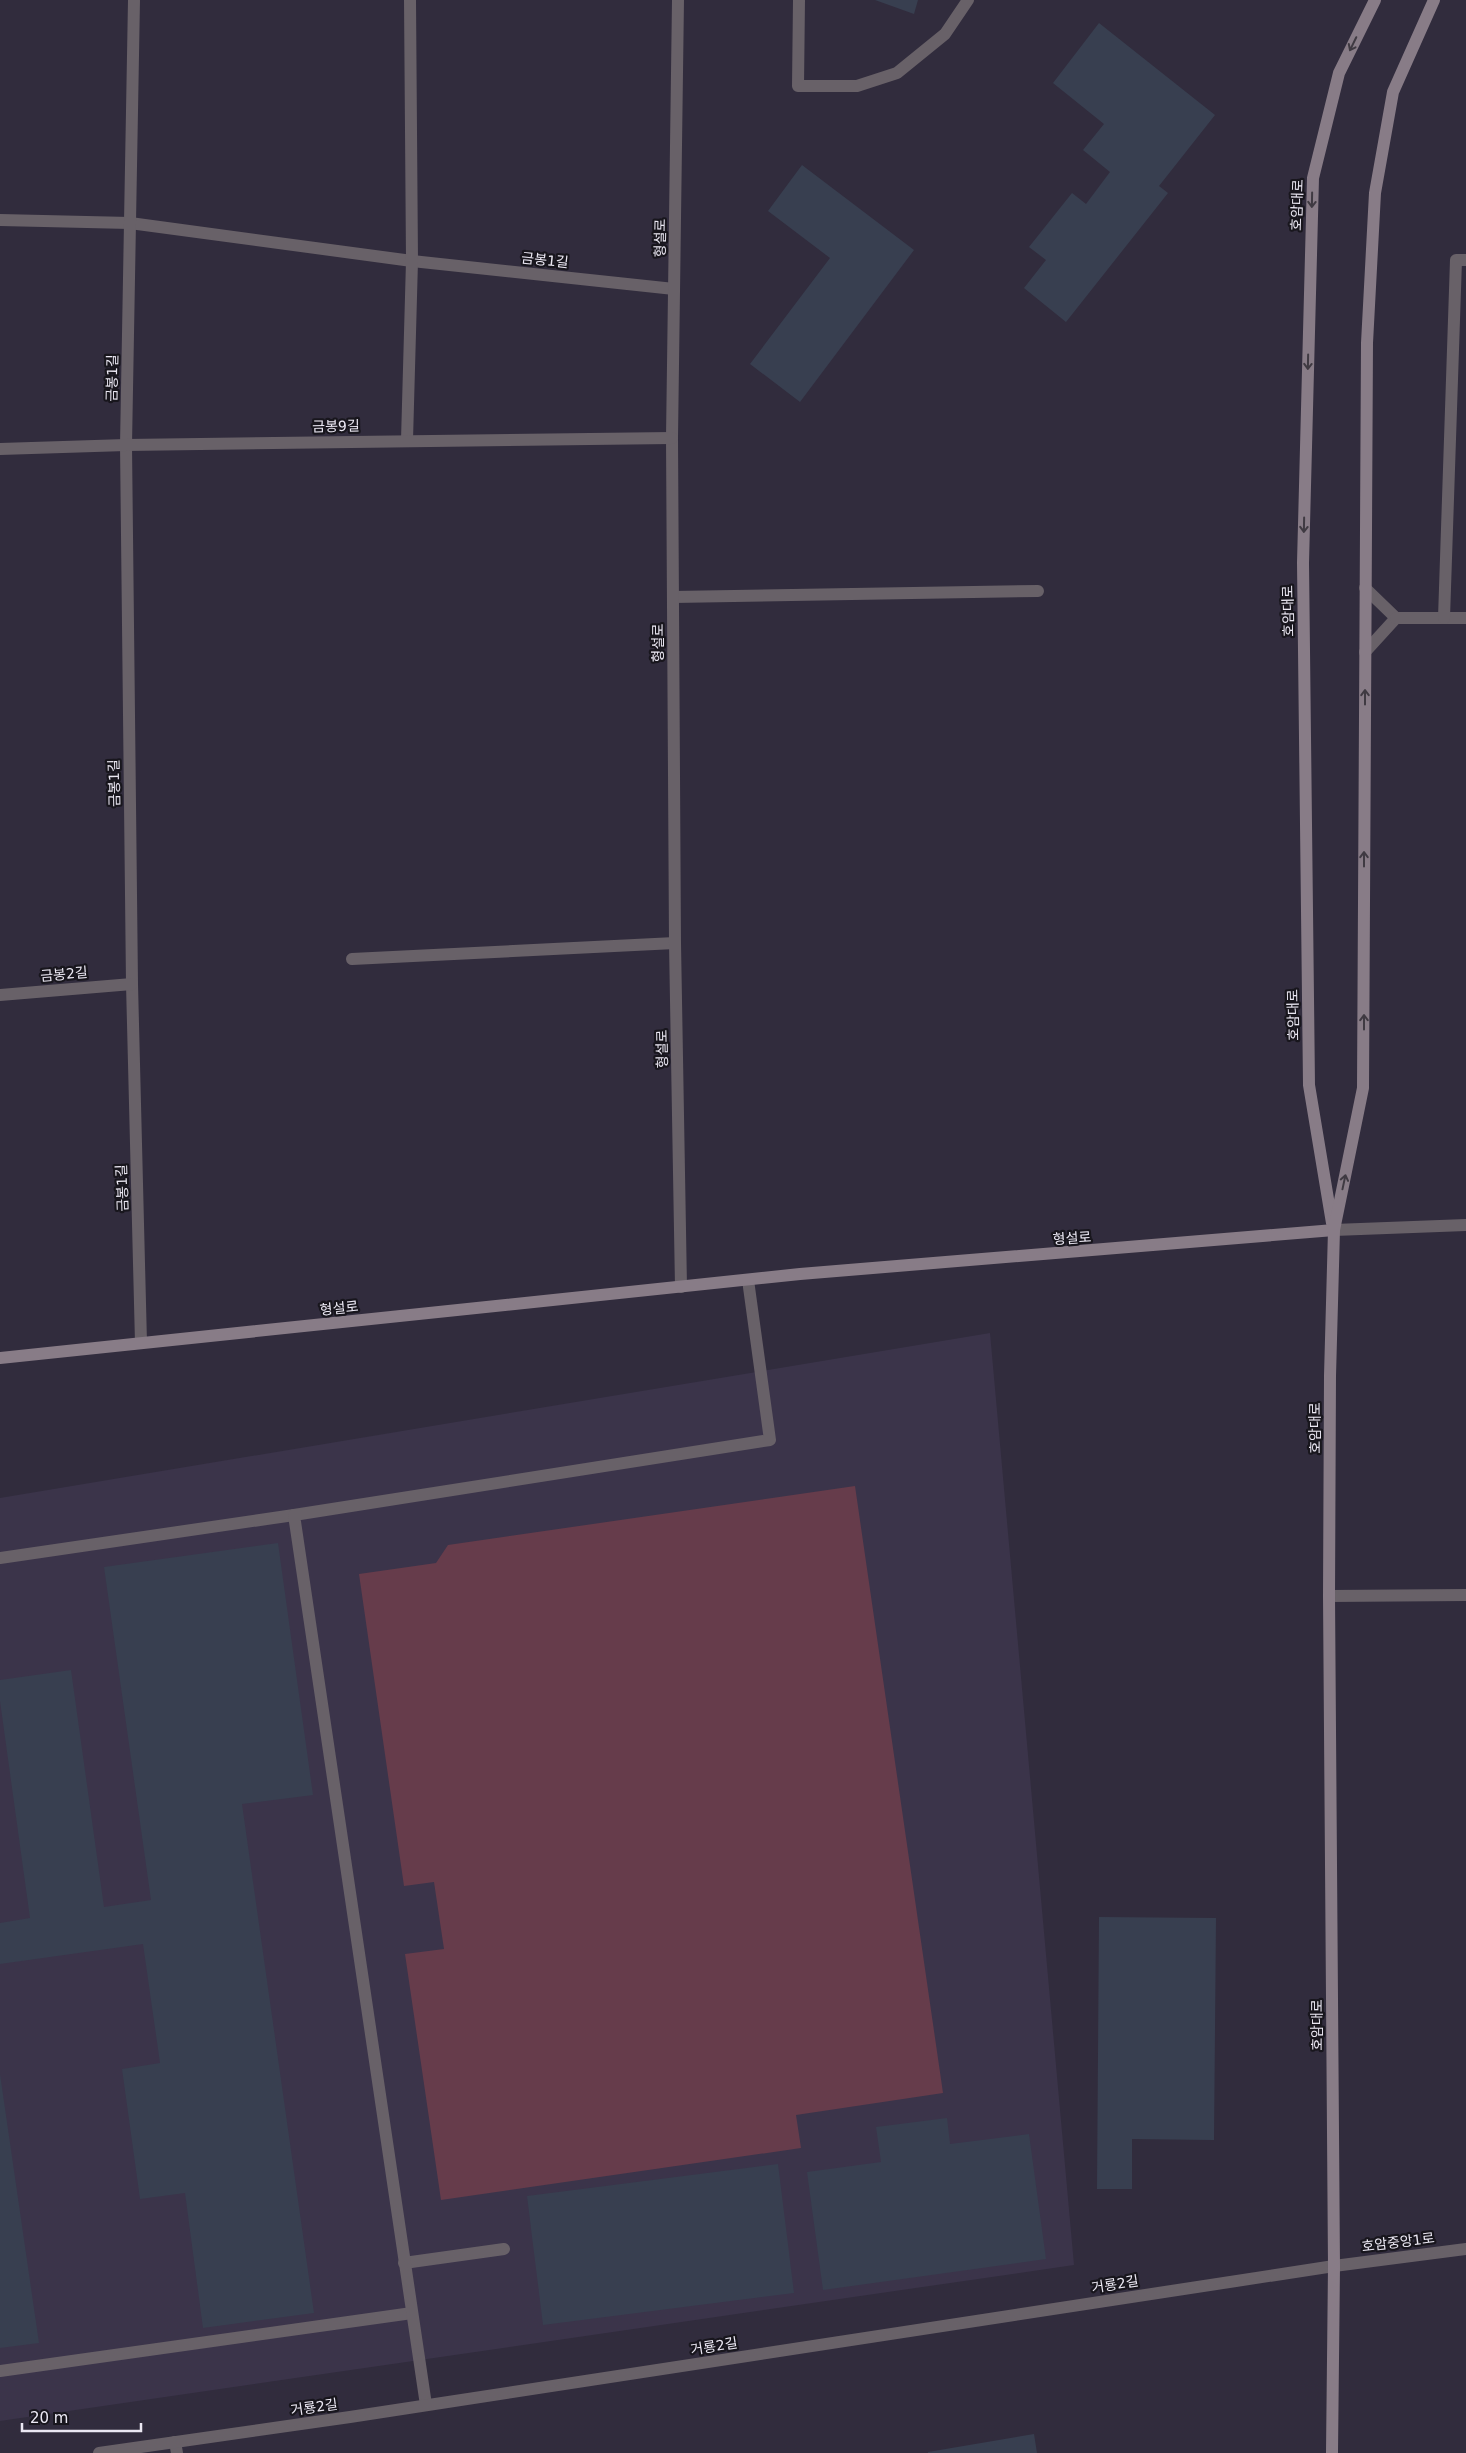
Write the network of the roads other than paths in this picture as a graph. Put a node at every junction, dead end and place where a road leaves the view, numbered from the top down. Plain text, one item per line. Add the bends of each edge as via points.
1 (134, 0) edge
2 (410, 0) edge
3 (678, 0) edge
4 (798, 0) edge
5 (968, 0) edge
6 (1374, 0) edge
7 (1434, 0) edge
8 (0, 220) edge
9 (130, 223) junction
10 (1466, 260) edge
11 (412, 261) junction
12 (674, 289) junction
13 (672, 438) junction
14 (407, 440) junction
15 (126, 444) junction
16 (0, 449) edge
17 (1365, 588) junction
18 (1038, 590) dead end
19 (673, 597) junction
20 (1396, 618) junction
21 (1444, 618) junction
22 (1466, 618) edge
23 (1365, 652) junction
24 (675, 943) junction
25 (352, 959) dead end
26 (132, 984) junction
27 (0, 995) edge
28 (1466, 1225) edge
29 (1334, 1230) junction
30 (748, 1280) junction
31 (681, 1287) junction
32 (141, 1343) junction
33 (0, 1358) edge
34 (294, 1516) junction
35 (0, 1558) edge
36 (1466, 1595) edge
37 (1329, 1596) junction
38 (504, 2249) dead end
39 (1466, 2249) edge
40 (404, 2263) junction
41 (1334, 2266) junction
42 (412, 2313) junction
43 (0, 2371) edge
44 (426, 2405) junction
45 (176, 2448) edge
46 (99, 2453) edge
47 (1332, 2453) edge

1 - 9 street, 금봉1길
2 - 11 street
3 - 12 street, 형설로
4 - 5 street via 798,86 857,86 897,73 945,34
6 -> 29 street, 호암대로 via 1339,73 1312,178 1303,563 1309,1085
7 - 17 street, 호암대로 via 1393,92 1375,193 1367,343
8 - 9 street, 금봉1길
9 - 11 street, 금봉1길
9 - 15 street, 금봉1길
10 - 21 street via 1456,260
11 - 12 street, 금봉1길
11 - 14 street
12 - 13 street, 형설로
13 - 14 street, 금봉9길
13 - 19 street, 형설로
14 - 15 street, 금봉9길
15 - 16 street, 금봉9길
15 - 26 street, 금봉1길
17 - 20 street
17 - 23 street, 호암대로
18 - 19 street
19 - 24 street, 형설로
20 - 21 street
20 - 23 street
21 - 22 street
29 -> 23 street, 호암대로 via 1364,1088
24 - 25 street
24 - 31 street, 형설로
26 - 27 street, 금봉2길
26 - 32 street, 금봉1길
28 - 29 street, 형설로
29 - 30 street, 형설로
29 - 37 street, 호암대로
30 - 31 street, 형설로
30 - 34 street via 770,1440
31 - 32 street, 형설로
32 - 33 street, 형설로
34 - 35 street
34 - 40 street
36 - 37 street
37 - 41 street, 호암대로
38 - 40 street
39 - 41 street, 호암중앙1로
40 - 42 street
41 - 44 street, 거룡2길
41 - 47 street, 호암대로
42 - 43 street
42 - 44 street
44 - 45 street, 거룡2길
45 - 46 street, 거룡2길

